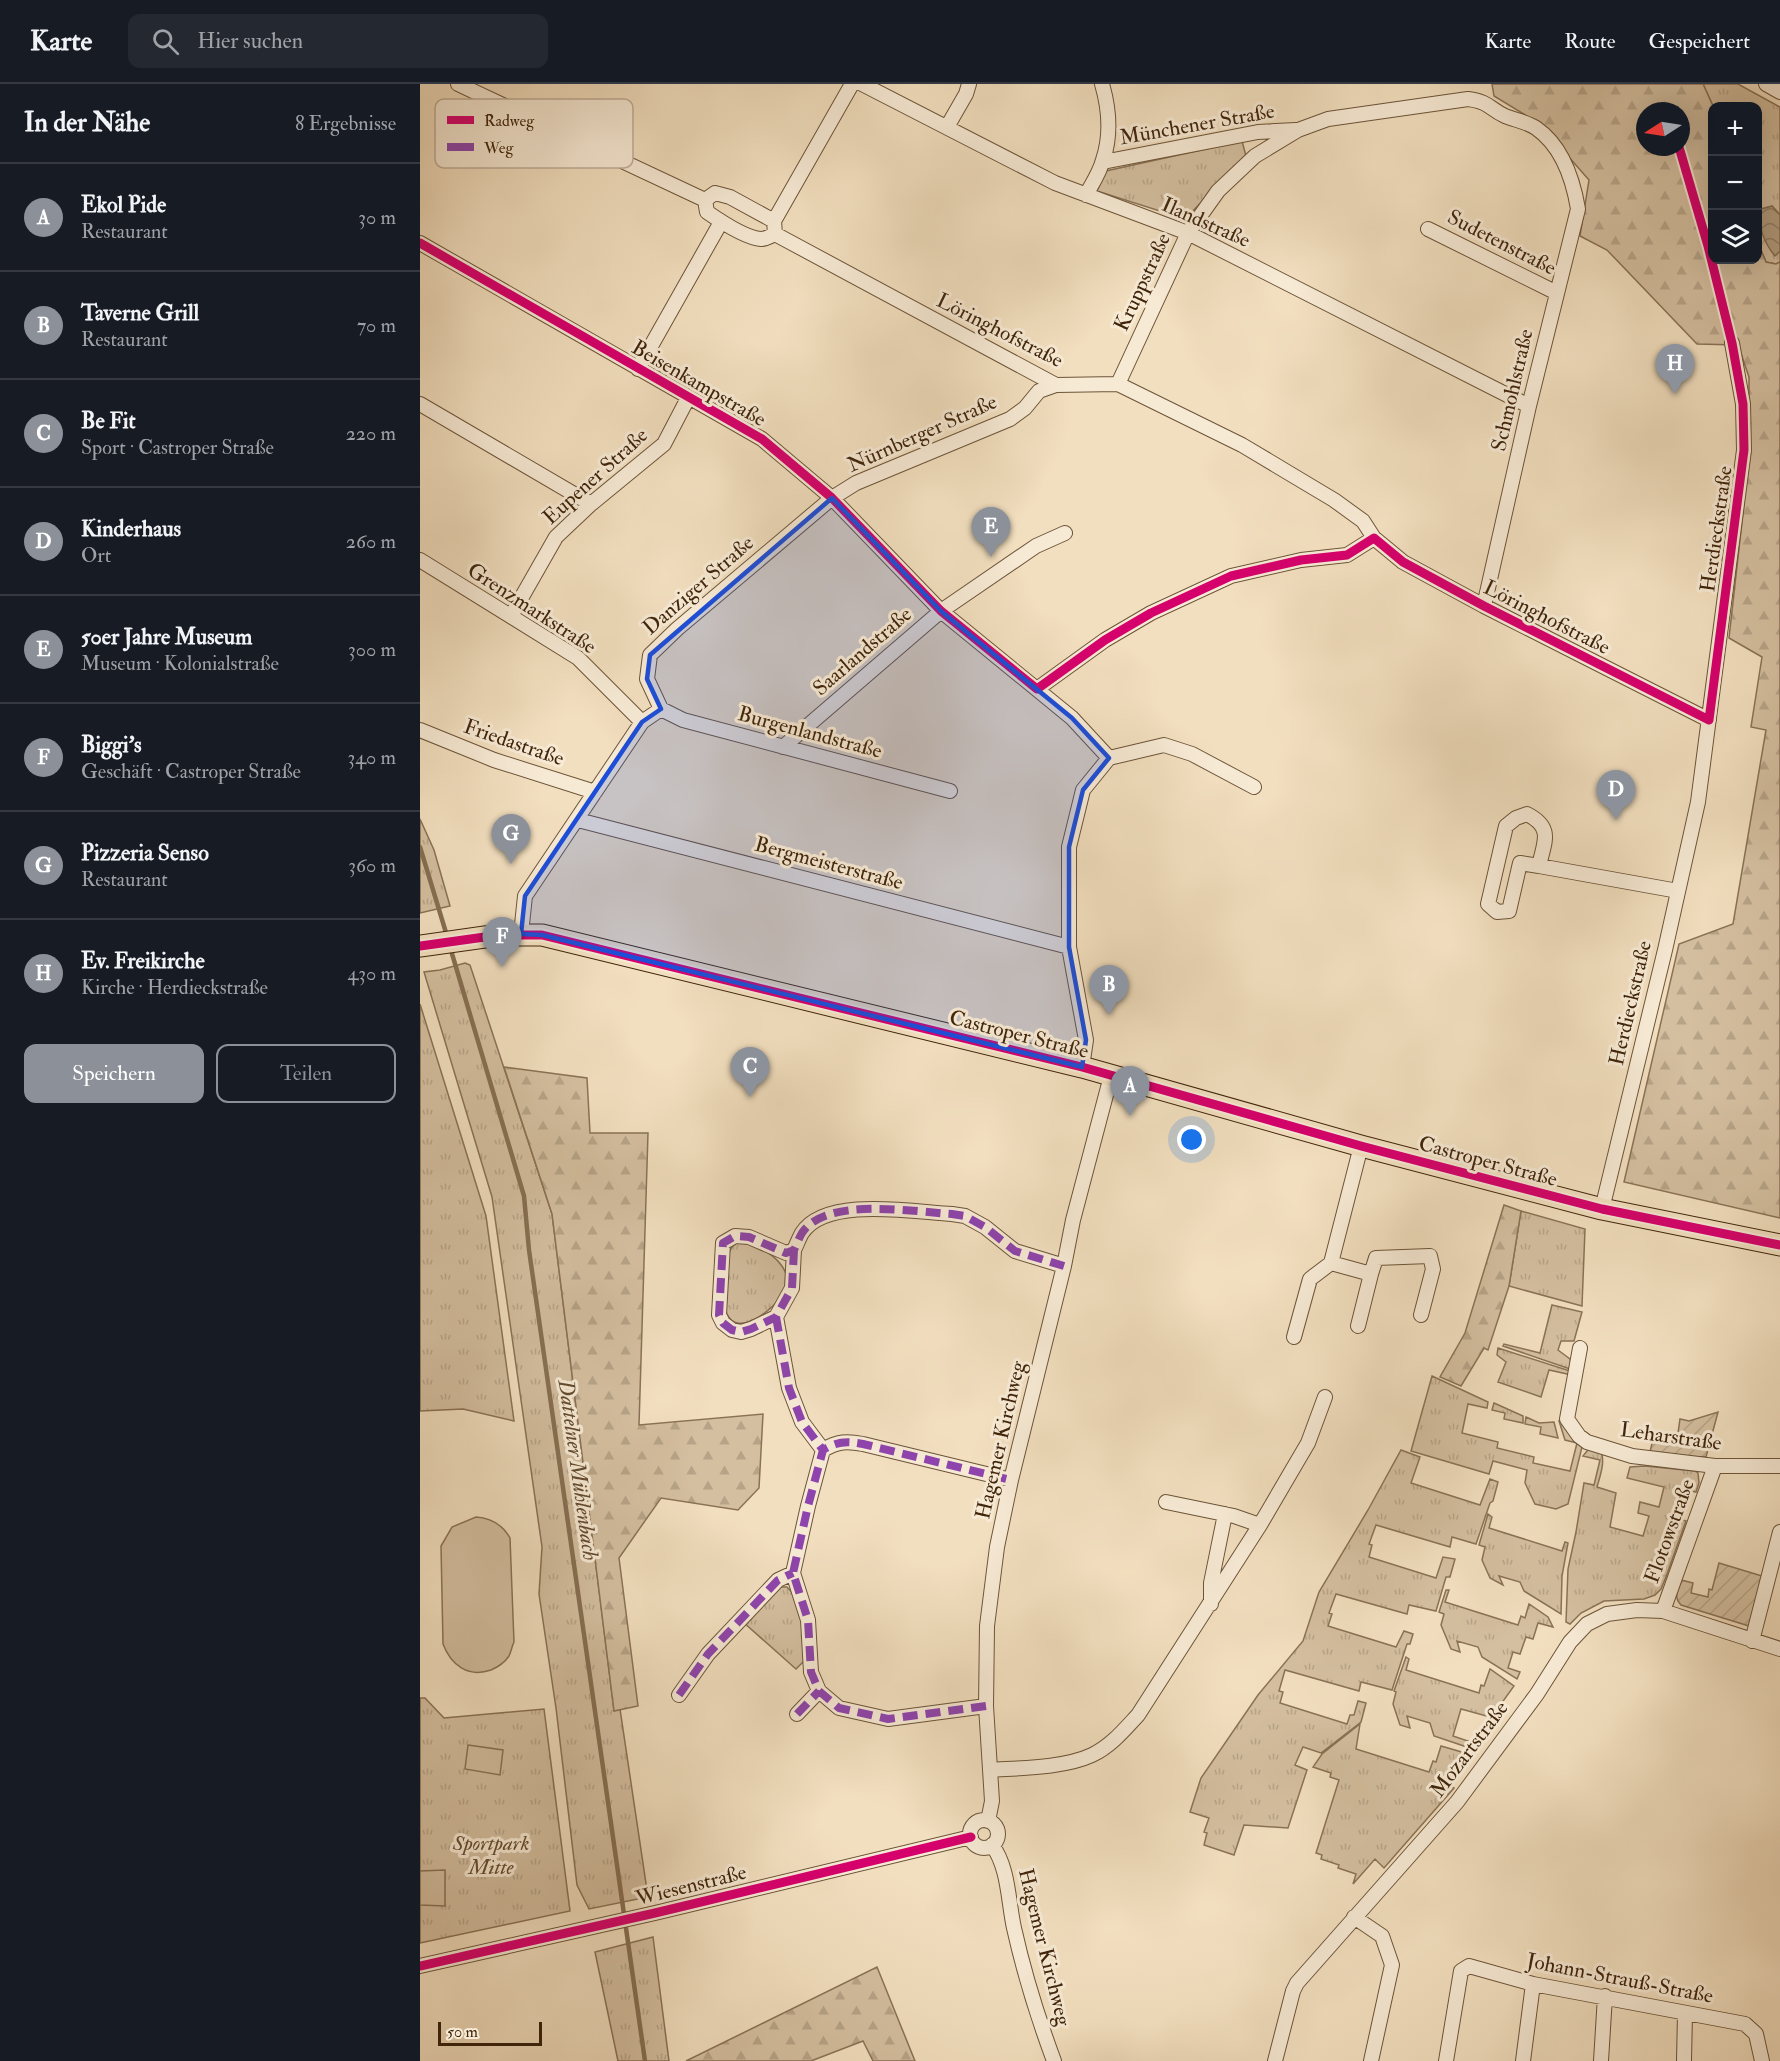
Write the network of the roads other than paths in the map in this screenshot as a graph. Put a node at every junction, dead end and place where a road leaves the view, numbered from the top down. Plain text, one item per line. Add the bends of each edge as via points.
1 (458, 84) edge
2 (852, 84) edge
3 (862, 84) edge
4 (969, 84) edge
5 (1102, 84) edge
6 (1766, 84) edge
7 (1780, 92) edge
8 (490, 99) edge
9 (947, 127) junction
10 (1298, 130) junction
11 (1103, 162) junction
12 (633, 166) edge
13 (1574, 184) joint
14 (1086, 195) junction
15 (705, 200) junction
16 (721, 222) junction
17 (774, 227) junction
18 (1428, 229) dead end
19 (1188, 233) junction
20 (420, 243) edge
21 (1557, 293) junction
22 (1732, 343) dead end
23 (638, 369) junction
24 (1118, 384) junction
25 (1056, 385) junction
26 (688, 398) junction
27 (420, 404) edge
28 (1529, 406) junction
29 (832, 498) junction
30 (591, 504) junction
31 (1065, 532) dead end
32 (1374, 538) junction
33 (420, 560) edge
34 (1484, 606) junction
35 (941, 611) junction
36 (511, 616) junction
37 (1037, 689) junction
38 (661, 709) junction
39 (1709, 720) junction
40 (642, 722) junction
41 (420, 730) edge
42 (783, 747) junction
43 (1109, 758) junction
44 (1254, 787) dead end
45 (950, 791) dead end
46 (596, 792) junction
47 (578, 820) junction
48 (1539, 866) junction
49 (1678, 891) junction
50 (521, 934) junction
51 (426, 945) edge
52 (1069, 948) junction
53 (1082, 1067) junction
54 (1111, 1076) junction
55 (1360, 1146) junction
56 (1602, 1209) junction
57 (1780, 1245) edge
58 (794, 1250) junction
59 (1331, 1263) junction
60 (1064, 1266) junction
61 (1371, 1274) junction
62 (1421, 1315) dead end
63 (776, 1317) junction
64 (1358, 1326) dead end
65 (1294, 1337) dead end
66 (1580, 1348) dead end
67 (1325, 1397) dead end
68 (824, 1450) junction
69 (1715, 1466) junction
70 (1780, 1466) edge
71 (1011, 1480) junction
72 (1166, 1502) dead end
73 (1225, 1514) junction
74 (1260, 1525) junction
75 (1780, 1532) edge
76 (793, 1573) junction
77 (1211, 1604) junction
78 (1663, 1611) junction
79 (1752, 1641) junction
80 (1780, 1649) edge
81 (819, 1692) junction
82 (679, 1695) dead end
83 (986, 1706) junction
84 (797, 1714) dead end
85 (990, 1770) junction
86 (988, 1821) junction
87 (971, 1837) junction
88 (992, 1845) junction
89 (1354, 1917) junction
90 (420, 1966) edge
91 (1533, 1984) junction
92 (1605, 1996) junction
93 (1685, 2013) junction
94 (1054, 2061) edge
95 (1275, 2061) edge
96 (1371, 2061) edge
97 (1446, 2061) edge
98 (1523, 2061) edge
99 (1601, 2061) edge
100 (1684, 2061) edge
101 (1762, 2061) edge

1 - 8 street, Löringhofstraße
2 - 17 street
3 - 9 street, Ilandstraße
4 - 9 street
5 - 11 street via 1108,134
6 - 7 street
9 - 14 street, Ilandstraße
10 - 11 street, Münchener Straße via 1258,132
10 - 13 street, Kruppstraße via 1328,119 1468,99 1484,101 1503,115 1535,127 1551,142
10 - 19 street, Kruppstraße via 1254,156 1218,190
11 - 14 street
12 - 15 street, Löringhofstraße
13 - 21 street, Schmohlstraße via 1578,209
14 - 19 street, Ilandstraße
15 - 16 street, Löringhofstraße via 707,212
15 - 17 street, Löringhofstraße via 715,193 730,197
16 - 17 street, Löringhofstraße via 763,240
16 - 23 street
17 - 25 street, Löringhofstraße
18 - 21 street, Sudetenstraße
19 - 24 street, Kruppstraße
19 - 28 street, Ilandstraße
20 - 23 street, Beisenkampstraße
21 - 28 street, Schmohlstraße
22 - 39 street, Herdieckstraße via 1743,404 1744,450
23 - 26 street, Beisenkampstraße
24 - 25 street, Löringhofstraße
24 - 32 street, Löringhofstraße via 1242,445 1334,500 1363,521
25 - 29 street, Nürnberger Straße via 1039,391 1010,419 856,483
26 - 29 street, Beisenkampstraße via 762,439
26 - 30 street, Eupener Straße via 664,444
27 - 30 street
28 - 34 street, Schmohlstraße
29 - 35 street, Beisenkampstraße
29 - 38 street, Danziger Straße via 650,655 647,679
30 - 36 street, Eupener Straße via 556,537
31 - 35 street, Saarlandstraße via 1035,546
32 - 34 street, Löringhofstraße via 1403,562
32 - 37 street via 1347,555 1301,560 1232,576 1151,613
33 - 36 street, Grenzmarkstraße
34 - 39 street, Löringhofstraße
35 - 37 street, Beisenkampstraße
35 - 42 street, Saarlandstraße
36 - 40 street, Grenzmarkstraße via 578,658
37 - 43 street, Beisenkampstraße via 1072,718
38 - 40 street
38 - 42 street, Burgenlandstraße via 683,720
39 - 49 street, Herdieckstraße via 1698,802
40 - 46 street
41 - 46 street, Friedastraße via 494,760
42 - 45 street, Burgenlandstraße
43 - 44 street via 1164,745 1192,754
43 - 52 street via 1083,790 1070,847
46 - 47 street
47 - 50 street via 525,897
47 - 52 street, Bergmeisterstraße
48 - 48 street via 1520,863 1509,911 1497,912 1488,904 1506,826 1527,814 1540,821 1546,834
48 - 49 street
49 - 56 street, Herdieckstraße
50 - 51 main road, Castroper Straße
50 - 53 main road, Castroper Straße via 542,935
52 - 53 street via 1086,1040
53 - 54 main road, Castroper Straße
54 - 55 main road, Castroper Straße
54 - 60 street, Hagemer Kirchweg
55 - 56 main road, Castroper Straße
55 - 59 street
56 - 57 main road, Castroper Straße
58 - 60 street via 802,1232 833,1212 851,1209 952,1214 985,1227 1015,1251
58 - 63 street via 792,1288
58 - 63 street via 786,1253 750,1237 735,1236 723,1243 718,1305 723,1323 741,1332
59 - 61 street
59 - 65 street via 1310,1279
60 - 71 street, Hagemer Kirchweg
61 - 62 street via 1376,1258 1430,1256 1434,1269
61 - 64 street
63 - 68 street via 789,1388 802,1422
66 - 69 street, Leharstraße via 1568,1419 1579,1436 1632,1456
67 - 74 street via 1308,1443
68 - 71 street via 844,1441 854,1442
68 - 76 street
69 - 70 street, Leharstraße
69 - 78 street, Flotowstraße
71 - 83 street, Hagemer Kirchweg via 987,1626
72 - 73 street
73 - 74 street
73 - 77 street via 1211,1583
74 - 77 street
75 - 79 street
76 - 81 street via 808,1620 811,1672
76 - 82 street via 778,1580 708,1654
77 - 85 street via 1138,1715 1118,1738 1092,1755 1053,1765
78 - 79 street, Mozartstraße
78 - 89 street, Mozartstraße via 1607,1614 1587,1624 1570,1642 1537,1694 1457,1802
79 - 80 street, Mozartstraße
81 - 83 street via 840,1708 888,1719
81 - 84 street
83 - 85 street, Hagemer Kirchweg
85 - 86 street, Hagemer Kirchweg via 992,1801
86 - 87 street via 975,1824
86 - 88 street, Hagemer Kirchweg via 998,1836
87 - 88 street via 980,1847
87 - 90 street, Wiesenstraße
88 - 94 street, Hagemer Kirchweg via 1001,1857 1015,1931
89 - 95 street, Mozartstraße via 1297,1983
89 - 96 street via 1382,1936 1392,1965
91 - 92 street, Johann-Strauß-Straße
91 - 97 street, Johann-Strauß-Straße via 1469,1965 1461,1971
91 - 98 street
92 - 93 street, Johann-Strauß-Straße
92 - 99 street
93 - 100 street
93 - 101 street, Johann-Strauß-Straße via 1745,2024 1756,2034

